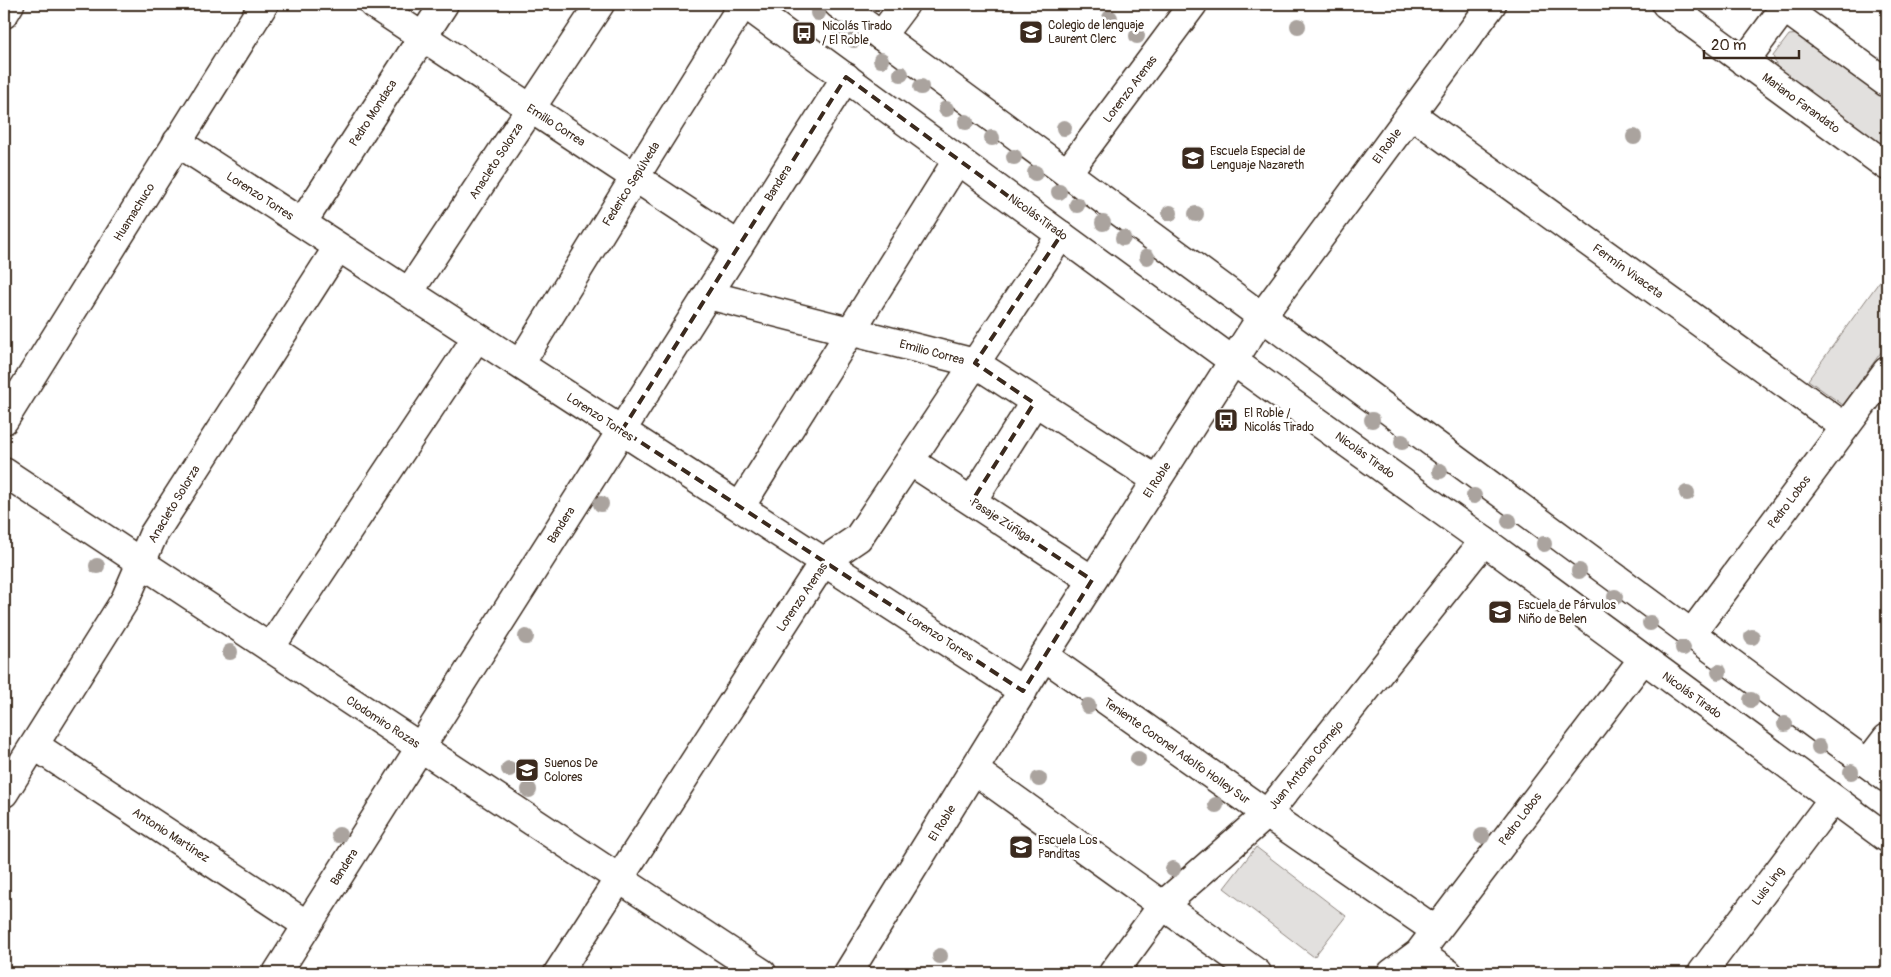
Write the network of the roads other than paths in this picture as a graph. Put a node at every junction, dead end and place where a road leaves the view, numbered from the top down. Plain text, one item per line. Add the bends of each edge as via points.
1 (10, 4) edge
2 (264, 4) edge
3 (373, 4) edge
4 (444, 4) edge
5 (600, 4) edge
6 (744, 4) edge
7 (838, 4) edge
8 (905, 4) edge
9 (1193, 4) edge
10 (1492, 4) edge
11 (1666, 4) edge
12 (1786, 6) edge
13 (4, 14) edge
14 (881, 36) junction
15 (423, 37) junction
16 (1744, 62) junction
17 (846, 77) junction
18 (1887, 83) edge
19 (531, 108) junction
20 (1411, 114) junction
21 (177, 142) junction
22 (958, 159) junction
23 (1887, 166) edge
24 (1067, 174) junction
25 (635, 177) junction
26 (302, 223) junction
27 (1061, 235) junction
28 (338, 246) junction
29 (739, 246) junction
30 (409, 292) junction
31 (708, 295) junction
32 (1262, 316) junction
33 (852, 331) junction
34 (477, 337) junction
35 (1233, 361) junction
36 (975, 363) junction
37 (520, 364) junction
38 (1887, 371) edge
39 (1034, 403) junction
40 (4, 420) edge
41 (1845, 427) junction
42 (622, 430) junction
43 (910, 461) junction
44 (4, 472) edge
45 (1157, 480) junction
46 (972, 501) junction
47 (740, 507) junction
48 (1484, 541) junction
49 (824, 561) junction
50 (142, 563) junction
51 (1092, 580) junction
52 (1692, 633) junction
53 (270, 648) junction
54 (1044, 656) junction
55 (1643, 659) junction
56 (1023, 691) junction
57 (1887, 738) edge
58 (34, 745) junction
59 (420, 747) junction
60 (974, 770) junction
61 (1878, 771) edge
62 (4, 793) edge
63 (1833, 798) junction
64 (1267, 814) junction
65 (1887, 838) edge
66 (619, 879) junction
67 (1163, 906) junction
68 (308, 925) junction
69 (1435, 930) junction
70 (1419, 953) junction
71 (277, 973) edge
72 (558, 973) edge
73 (762, 973) edge
74 (848, 973) edge
75 (1112, 973) edge
76 (1257, 973) edge
77 (1392, 973) edge
78 (1448, 973) edge
79 (1702, 973) edge

1 - 13 street
2 - 21 street, Huamachuco
3 - 15 street, Emilio Correa
4 - 15 street, Pedro Mondaca
5 - 19 street, Anacleto Solorza
6 - 17 street, Nicolás Tirado
6 - 25 street, Federico Sepúlveda
7 - 14 street
8 - 14 street
9 - 24 street, Lorenzo Arenas
10 - 20 street, El Roble
11 - 16 street, Mariano Farandato
12 - 16 street
12 - 18 street
14 - 24 street
15 - 19 street, Emilio Correa
15 - 26 street, Pedro Mondaca
16 - 23 street, Mariano Farandato
17 - 22 street, Nicolás Tirado
17 - 29 street, Bandera
19 - 25 street, Emilio Correa
19 - 30 street, Anacleto Solorza
20 - 32 street, El Roble
20 - 41 street, Fermín Vivaceta
21 - 26 street, Lorenzo Torres
21 - 40 street, Huamachuco
22 - 27 street, Nicolás Tirado
22 - 33 street
24 - 32 street
25 - 29 street, Emilio Correa
25 - 37 street, Federico Sepúlveda
26 - 28 street, Lorenzo Torres
27 - 35 street, Nicolás Tirado
27 - 36 street, Lorenzo Arenas
28 - 30 street, Lorenzo Torres
28 - 50 street, Anacleto Solorza via 153,535
29 - 31 street, Bandera
30 - 34 street, Lorenzo Torres
31 - 33 street, Emilio Correa
31 - 42 street, Bandera
32 - 35 street, El Roble
32 - 52 street
33 - 36 street, Emilio Correa
33 - 47 street
34 - 37 street, Lorenzo Torres
34 - 53 street
35 - 45 street, El Roble
35 - 48 street, Nicolás Tirado
36 - 39 street, Emilio Correa
36 - 43 street, Lorenzo Arenas
37 - 42 street, Lorenzo Torres
38 - 41 street, Pedro Lobos
39 - 45 street, Emilio Correa
39 - 46 street
41 - 52 street, Pedro Lobos
42 - 47 street, Lorenzo Torres
42 - 59 street, Bandera
43 - 46 street, Pasaje Zúñiga
43 - 49 street, Lorenzo Arenas via 858,538
44 - 50 street, Clodomiro Rozas
45 - 51 street, El Roble
46 - 51 street, Pasaje Zúñiga
47 - 49 street, Lorenzo Torres
48 - 55 street, Nicolás Tirado
48 - 64 street, Juan Antonio Cornejo
49 - 56 street, Lorenzo Torres
49 - 66 street, Lorenzo Arenas
50 - 53 street, Clodomiro Rozas
50 - 58 street, Anacleto Solorza via 125,600
51 - 54 street, El Roble
52 - 61 street
53 - 59 street, Clodomiro Rozas
54 - 56 street, El Roble
54 - 64 street, Teniente Coronel Adolfo Holley Sur
55 - 63 street, Nicolás Tirado
55 - 69 street, Pedro Lobos
56 - 60 street, El Roble
57 - 61 street
58 - 62 street, Anacleto Solorza
58 - 68 street, Antonio Martínez
59 - 66 street, Clodomiro Rozas
59 - 68 street, Bandera
60 - 67 street
60 - 74 street, El Roble
63 - 65 street, Nicolás Tirado
63 - 79 street, Luis Ling
64 - 67 street, Juan Antonio Cornejo
64 - 69 street, Teniente Coronel Adolfo Holley Sur
66 - 72 street, Lorenzo Arenas
66 - 73 street, Clodomiro Rozas
67 - 75 street, Juan Antonio Cornejo
67 - 76 street
68 - 71 street, Bandera
69 - 70 street, Pedro Lobos
70 - 77 street, Pedro Lobos
70 - 78 street

